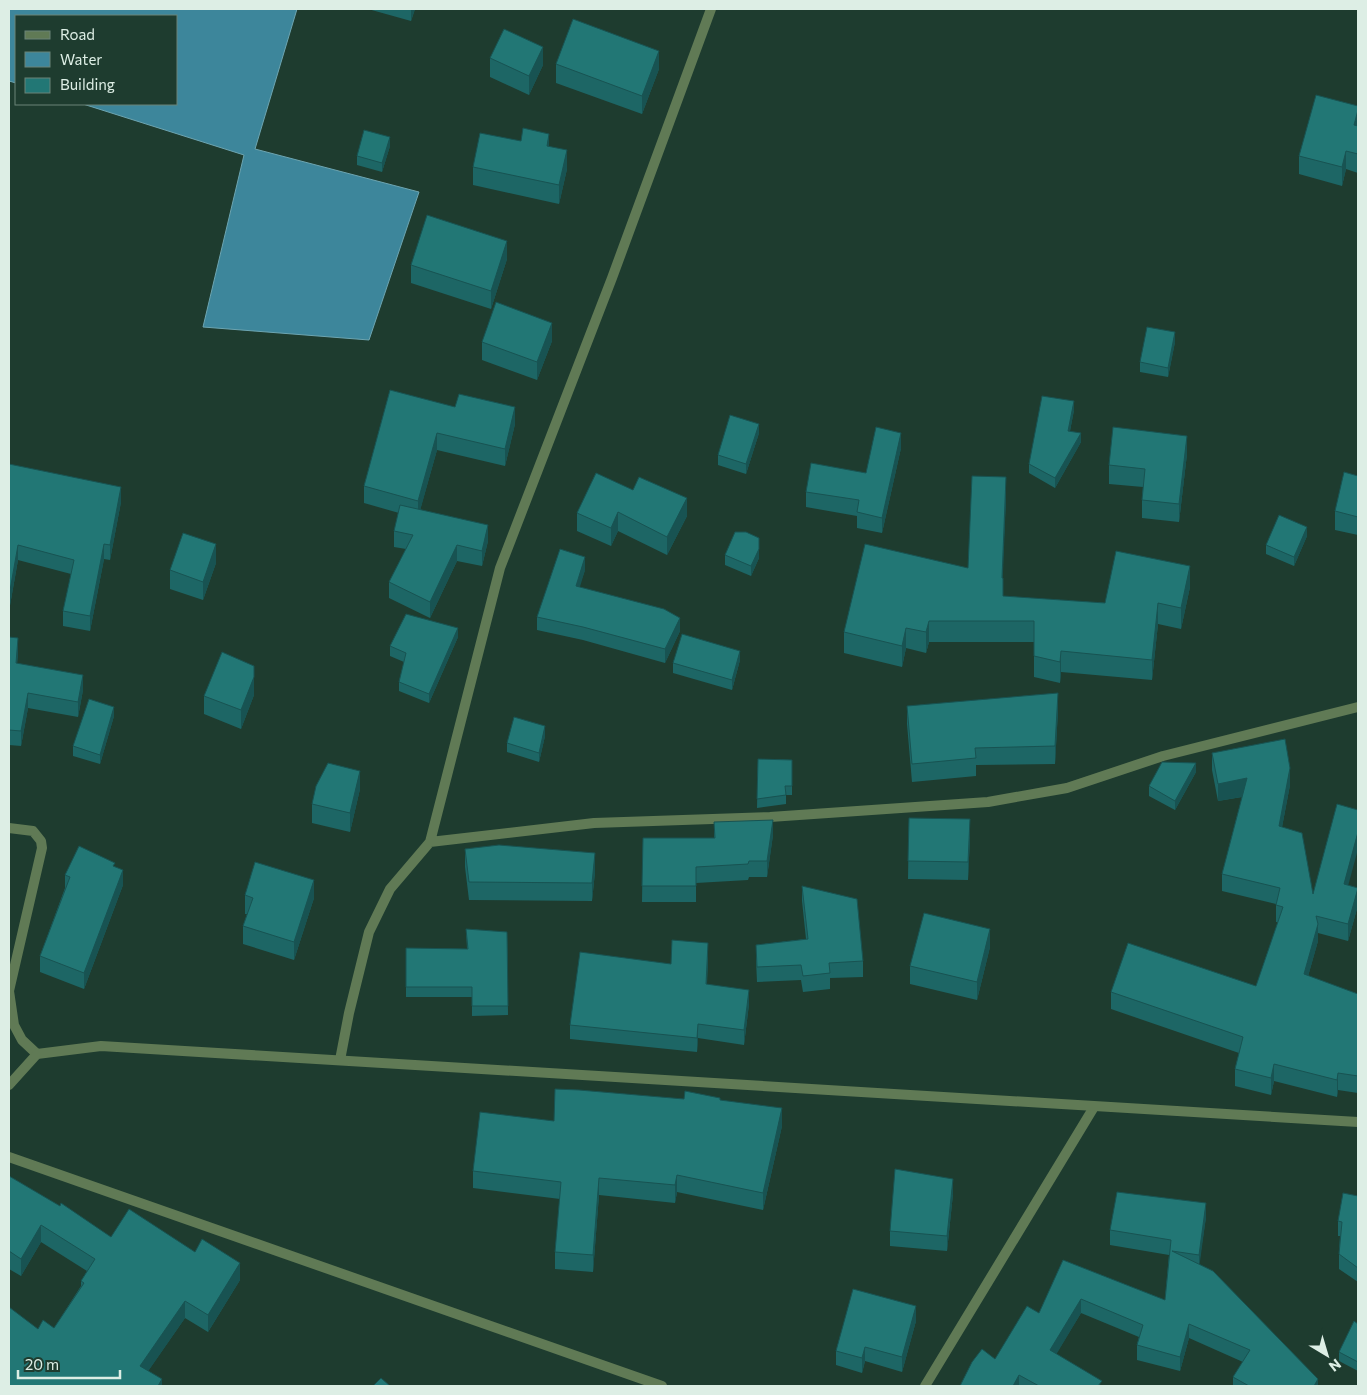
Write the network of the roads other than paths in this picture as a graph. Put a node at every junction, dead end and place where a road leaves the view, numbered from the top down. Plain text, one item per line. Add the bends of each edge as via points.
1 (711, 9) edge
2 (1358, 707) edge
3 (9, 828) edge
4 (430, 842) junction
5 (37, 1054) junction
6 (340, 1060) junction
7 (9, 1085) edge
8 (1094, 1107) junction
9 (1358, 1122) edge
10 (9, 1158) edge
11 (662, 1386) edge
12 (926, 1386) edge

1 - 4 street via 500,568
2 - 4 street via 1163,756 1067,788 988,802 770,817 594,823
3 - 5 street via 34,831 41,840 42,848 9,991 14,1025 22,1040
4 - 6 street via 390,889 369,932
5 - 6 street via 102,1046
5 - 7 street
6 - 8 street
8 - 9 street
8 - 12 street
10 - 11 street

